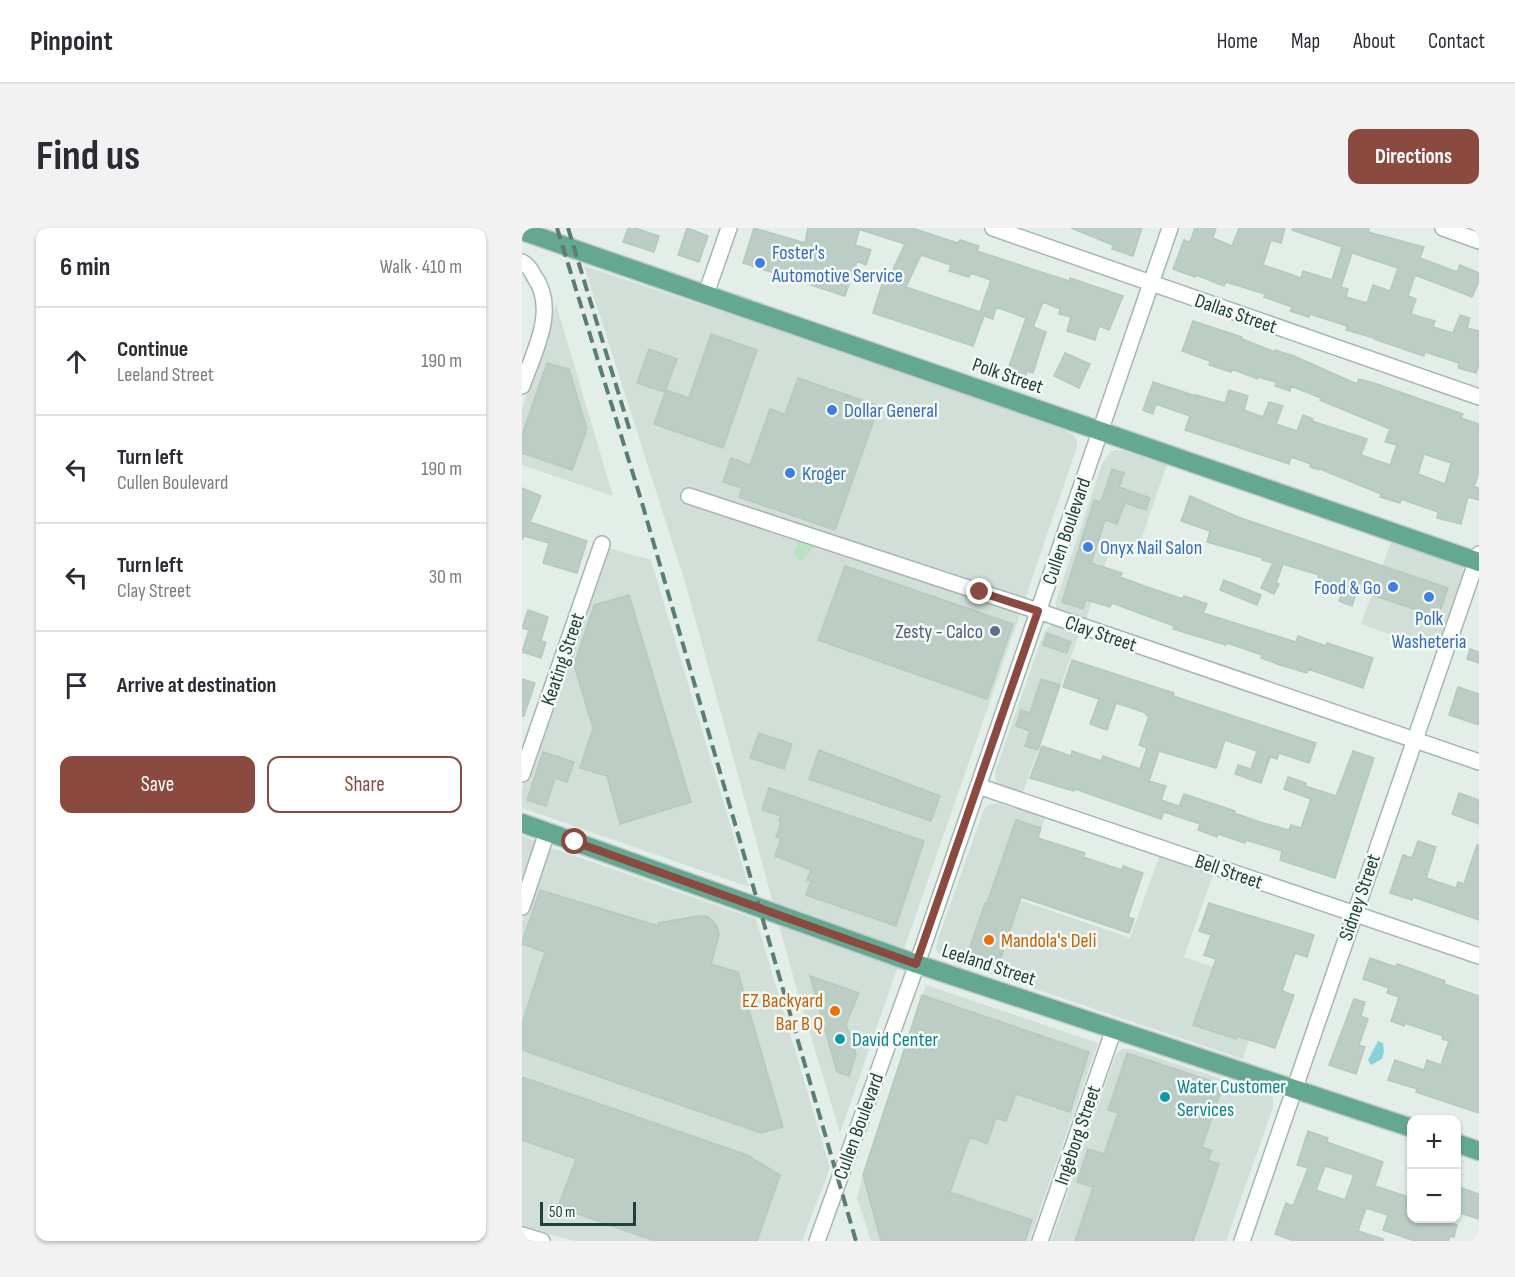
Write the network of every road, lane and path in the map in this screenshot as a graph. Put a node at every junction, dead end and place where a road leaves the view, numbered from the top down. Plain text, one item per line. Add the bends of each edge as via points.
1 (729, 228) edge
2 (993, 228) edge
3 (1170, 228) edge
4 (1443, 228) edge
5 (522, 231) edge
6 (1479, 241) edge
7 (522, 262) edge
8 (1150, 283) junction
9 (706, 294) junction
10 (522, 386) edge
11 (1479, 398) edge
12 (1100, 431) junction
13 (689, 496) dead end
14 (602, 544) dead end
15 (1478, 559) edge
16 (1038, 611) junction
17 (1414, 740) junction
18 (1479, 762) edge
19 (522, 774) edge
20 (978, 786) junction
21 (522, 823) edge
22 (547, 832) junction
23 (522, 907) edge
24 (1353, 914) junction
25 (1479, 957) edge
26 (916, 964) junction
27 (1114, 1029) junction
28 (1294, 1088) junction
29 (1407, 1126) edge
30 (1461, 1145) edge
31 (1479, 1151) edge
32 (522, 1235) edge
33 (542, 1241) edge
34 (817, 1241) edge
35 (1040, 1241) edge
36 (1242, 1241) edge

1 - 9 street
2 - 8 street, Dallas Street
3 - 8 street, Cullen Boulevard
4 - 6 street
5 - 9 main road, Polk Street
7 - 10 street via 541,285 545,306 543,325
8 - 11 street, Dallas Street
8 - 12 street, Cullen Boulevard
9 - 12 main road, Polk Street
12 - 15 main road, Polk Street
12 - 16 street, Cullen Boulevard
13 - 16 street, Clay Street
14 - 19 street, Keating Street
15 - 17 street, Sidney Street
16 - 17 street, Clay Street
16 - 20 street, Cullen Boulevard
17 - 18 street, Clay Street
17 - 24 street, Sidney Street
20 - 24 street, Bell Street
20 - 26 street, Cullen Boulevard
21 - 22 main road, Leeland Street
22 - 23 street
22 - 26 main road, Leeland Street
24 - 25 street, Bell Street
24 - 28 street, Sidney Street
26 - 27 main road, Leeland Street
26 - 34 street, Cullen Boulevard
27 - 28 main road, Leeland Street
27 - 35 street, Ingeborg Street
28 - 29 main road, Leeland Street
28 - 36 street, Sidney Street
30 - 31 main road
32 - 33 street

